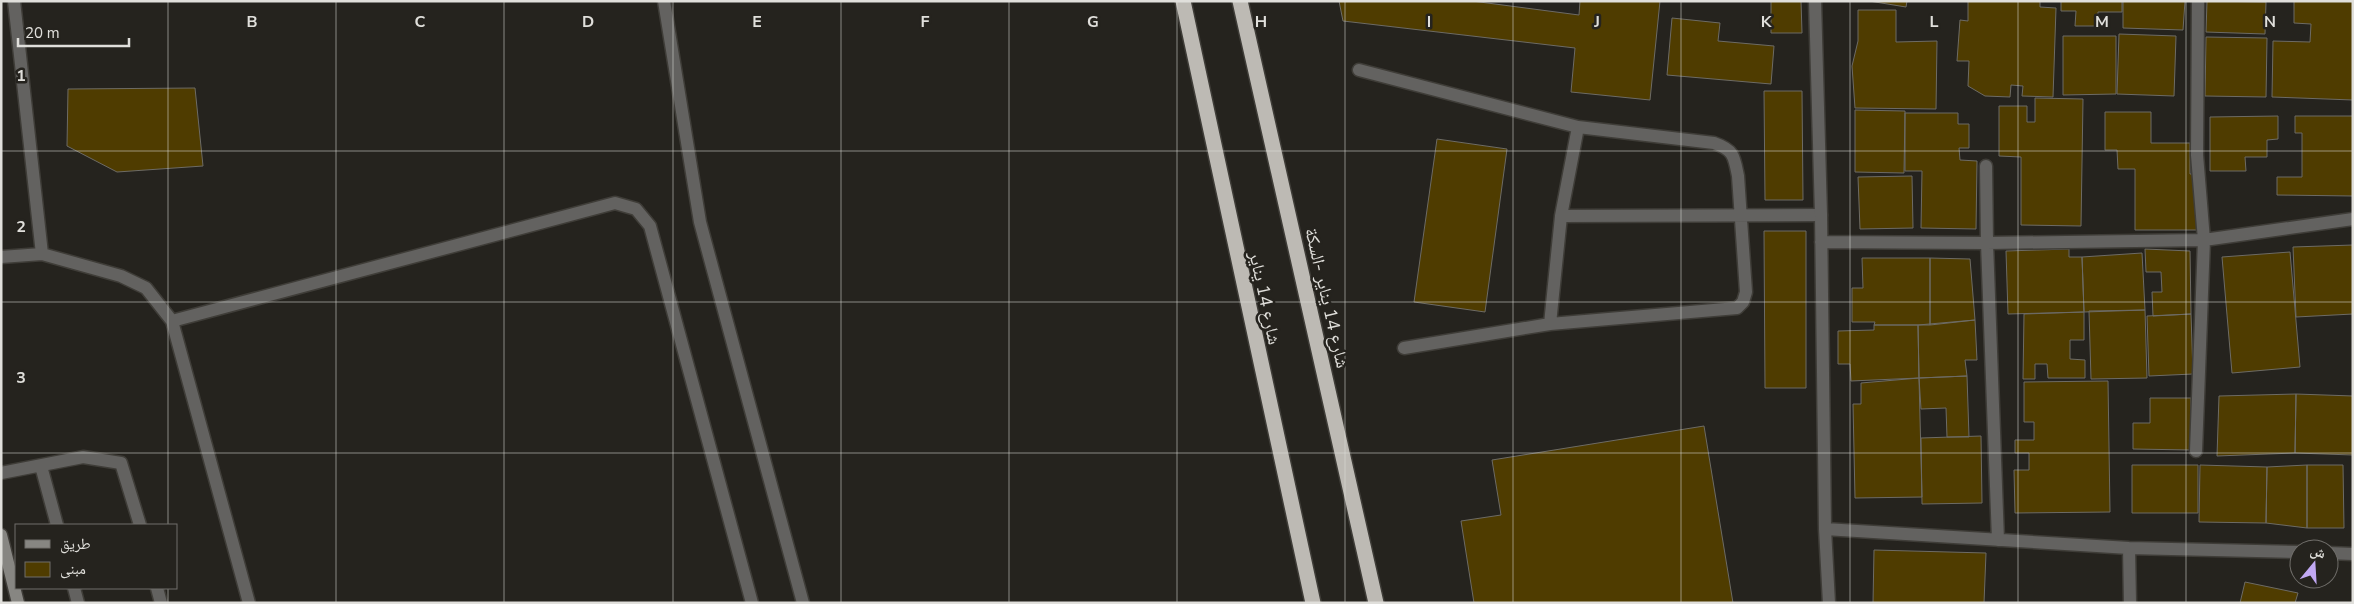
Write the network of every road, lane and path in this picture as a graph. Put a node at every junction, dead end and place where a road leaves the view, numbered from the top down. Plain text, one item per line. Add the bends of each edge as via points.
1 (14, 1) edge
2 (664, 1) edge
3 (1184, 1) edge
4 (1240, 1) edge
5 (1815, 1) edge
6 (2198, 1) edge
7 (1359, 70) dead end
8 (1578, 127) junction
9 (1986, 166) dead end
10 (1821, 215) junction
11 (1561, 216) junction
12 (1741, 216) junction
13 (2353, 219) edge
14 (2204, 240) junction
15 (1821, 242) junction
16 (1986, 243) junction
17 (42, 254) junction
18 (1, 257) edge
19 (172, 322) junction
20 (1550, 324) junction
21 (1404, 348) dead end
22 (2196, 451) dead end
23 (40, 466) junction
24 (1, 473) edge
25 (57, 524) edge
26 (140, 524) edge
27 (1825, 529) junction
28 (1, 535) edge
29 (1998, 540) junction
30 (2129, 548) junction
31 (2289, 552) edge
32 (2339, 553) edge
33 (2353, 554) edge
34 (74, 589) edge
35 (157, 589) edge
36 (18, 603) edge
37 (78, 603) edge
38 (161, 603) edge
39 (249, 603) edge
40 (752, 603) edge
41 (803, 603) edge
42 (1312, 603) edge
43 (1376, 603) edge
44 (1829, 603) edge
45 (2130, 603) edge

1 - 17 street
2 - 41 street via 700,222
3 - 42 highway, شارع 14 يناير
4 - 43 highway, شارع 14 يناير -السكة
5 - 10 street
6 - 14 street via 2197,155
7 - 8 street
8 - 11 street
8 - 12 street via 1714,143 1728,148 1738,176
9 - 16 street
10 - 12 street
10 - 15 street
11 - 12 street
11 - 20 street
12 - 20 street via 1746,292 1737,308
13 - 14 street
14 - 16 street
14 - 22 street
15 - 16 street
15 - 27 street
16 - 29 street
17 - 18 street
17 - 19 street via 121,276 146,288
19 - 39 street
19 - 40 street via 615,203 636,210 650,226
20 - 21 street
23 - 24 street
23 - 25 street
23 - 26 street via 83,457 121,463
27 - 29 street
27 - 44 street
28 - 36 main road
29 - 30 street
30 - 31 street
30 - 45 street
32 - 33 street
34 - 37 street
35 - 38 street

